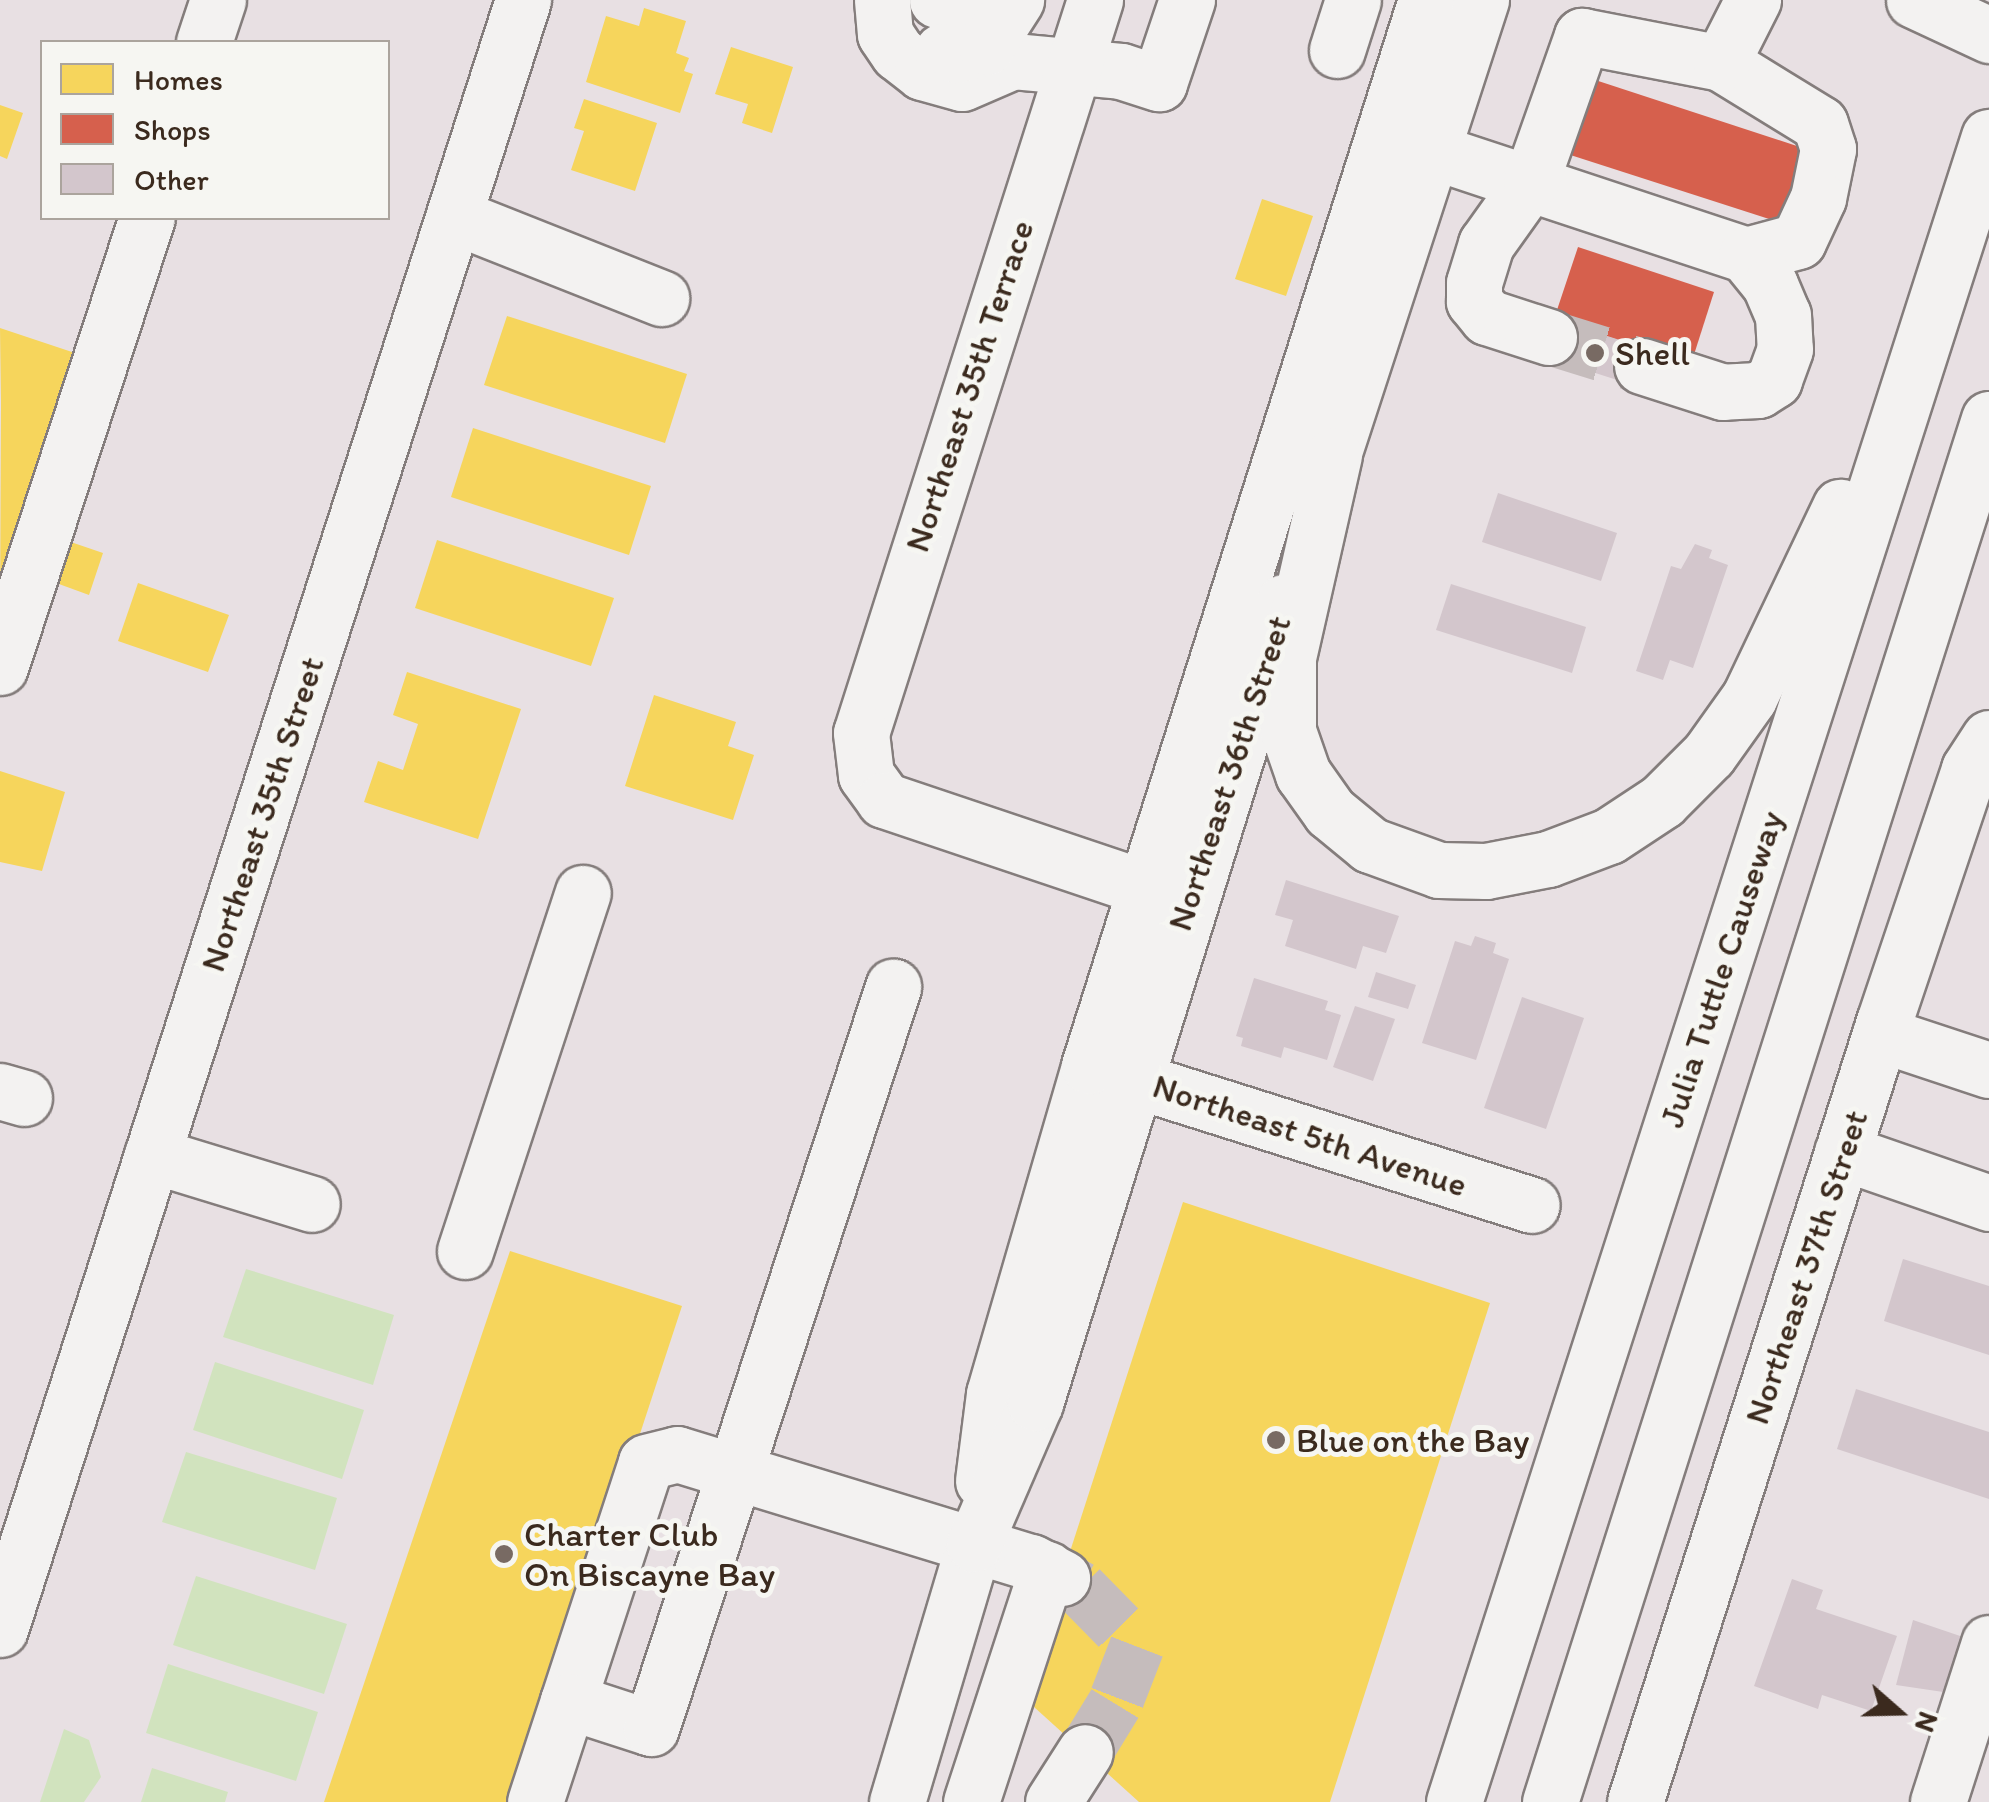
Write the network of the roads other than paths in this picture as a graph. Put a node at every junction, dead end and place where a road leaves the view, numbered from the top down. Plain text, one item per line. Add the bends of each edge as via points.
1 (218, 0) edge
2 (523, 0) edge
3 (882, 0) edge
4 (901, 0) edge
5 (937, 0) edge
6 (1014, 0) edge
7 (1095, 0) edge
8 (1187, 0) edge
9 (1426, 0) edge
10 (1480, 0) edge
11 (1753, 0) edge
12 (1914, 0) edge
13 (1989, 35) edge
14 (205, 40) edge
15 (1721, 63) junction
16 (1074, 65) junction
17 (1989, 137) edge
18 (1432, 151) junction
19 (1531, 182) junction
20 (454, 216) junction
21 (145, 220) edge
22 (1746, 255) junction
23 (661, 298) dead end
24 (1548, 336) tunnel mouth
25 (1923, 339) junction
26 (1642, 366) tunnel mouth
27 (1989, 419) edge
28 (1334, 455) junction
29 (0, 667) edge
30 (1989, 738) edge
31 (1146, 888) junction
32 (583, 893) dead end
33 (893, 987) dead end
34 (1880, 1034) junction
35 (1989, 1070) edge
36 (1110, 1072) junction
37 (1842, 1152) junction
38 (152, 1156) junction
39 (1989, 1202) edge
40 (312, 1204) dead end
41 (1532, 1205) dead end
42 (465, 1251) dead end
43 (733, 1471) junction
44 (974, 1544) junction
45 (0, 1628) edge
46 (1989, 1643) edge
47 (568, 1701) junction
48 (1085, 1752) tunnel mouth
49 (535, 1802) edge
50 (897, 1802) edge
51 (971, 1802) edge
52 (1053, 1802) edge
53 (1454, 1802) edge
54 (1550, 1802) edge
55 (1635, 1802) edge
56 (1938, 1802) edge

1 - 14 main road
2 - 20 main road, Northeast 35th Street
3 - 16 main road via 885,34 898,53 940,79 962,84 1013,61
4 - 6 main road via 928,44 956,56 986,47
5 - 6 main road via 980,13
7 - 16 main road, Northeast 35th Terrace
8 - 16 main road via 1159,83
9 - 31 main road, Northeast 36th Street
10 - 18 main road, Northeast 36th Street
11 - 15 main road
12 - 13 main road
15 - 19 main road via 1582,36
15 - 22 main road via 1820,124 1828,148 1818,198 1798,241
16 - 31 main road, Northeast 35th Terrace via 870,687 861,733 866,775 884,800
17 - 25 main road, Julia Tuttle Causeway
18 - 19 main road
18 - 28 main road, Northeast 36th Street
19 - 22 main road
19 - 24 main road via 1486,244 1474,301 1487,317
20 - 23 main road
20 - 38 main road, Northeast 35th Street
21 - 29 main road
22 - 26 main road via 1783,315 1785,348 1774,380 1758,390 1723,392
25 - 28 main road via 1749,698 1720,740 1685,780 1623,828 1515,866 1439,870 1390,856 1330,812 1303,774 1288,731 1285,681
25 - 53 main road, Julia Tuttle Causeway
27 - 54 main road
28 - 36 main road, Northeast 36th Street
30 - 34 main road, Northeast 37th Street via 1969,769
31 - 36 main road, Northeast 36th Street
32 - 42 main road
33 - 43 main road
34 - 35 main road
34 - 37 main road, Northeast 37th Street
36 - 41 main road, Northeast 5th Avenue
36 - 44 main road, Northeast 36th Street via 1035,1404
37 - 39 main road
37 - 55 main road, Northeast 37th Street
38 - 40 main road
38 - 45 main road, Northeast 35th Street
43 - 44 main road
43 - 47 main road via 677,1454 646,1462
43 - 47 main road via 651,1728
44 - 50 main road, Northeast 36th Street
44 - 51 main road via 1054,1574
46 - 56 main road
47 - 49 main road
48 - 52 main road

